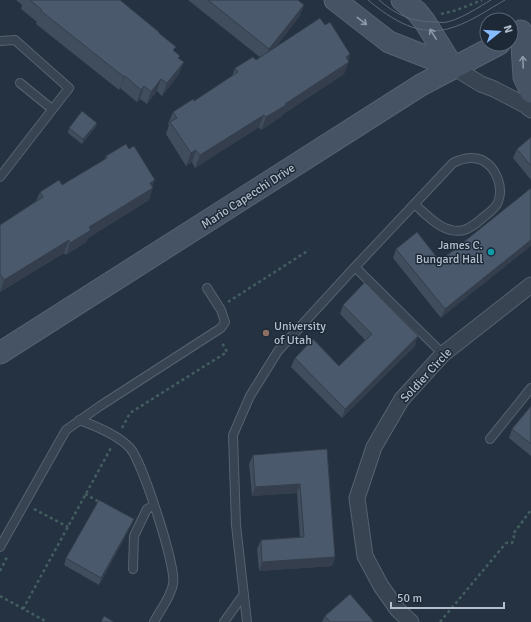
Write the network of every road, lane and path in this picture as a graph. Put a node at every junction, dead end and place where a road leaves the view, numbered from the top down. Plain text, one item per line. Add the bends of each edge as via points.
1 (336, 0) edge
2 (402, 0) edge
3 (482, 0) edge
4 (438, 14) dead end
5 (521, 31) edge
6 (0, 41) edge
7 (484, 52) edge
8 (453, 68) junction
9 (20, 82) dead end
10 (531, 92) edge
11 (52, 109) junction
12 (531, 110) edge
13 (0, 177) edge
14 (414, 204) junction
15 (355, 267) junction
16 (531, 286) edge
17 (207, 288) dead end
18 (0, 353) edge
19 (443, 354) junction
20 (531, 388) edge
21 (80, 420) junction
22 (490, 439) dead end
23 (114, 442) dead end
24 (85, 494) junction
25 (38, 502) dead end
26 (154, 504) junction
27 (106, 506) edge
28 (34, 509) junction
29 (531, 510) edge
30 (30, 516) dead end
31 (68, 527) junction
32 (0, 547) edge
33 (11, 550) dead end
34 (133, 569) dead end
35 (0, 571) edge
36 (244, 594) junction
37 (0, 596) edge
38 (23, 609) junction
39 (47, 622) edge
40 (154, 622) edge
41 (224, 622) edge
42 (247, 622) edge
43 (411, 622) edge
44 (440, 622) edge

1 -> 8 main road via 388,42
8 -> 2 main road via 425,22
3 - 4 path
10 -> 5 main road via 524,77
6 - 11 lane via 15,40 69,88
7 - 8 main road, Mario Capecchi Drive
8 - 12 street
8 - 18 main road, Mario Capecchi Drive via 421,85
9 - 11 lane
11 - 13 lane
14 - 14 lane via 441,226 450,230 467,230 498,204 499,180 490,167 481,160 462,159 452,163
14 - 15 lane
15 - 19 lane
15 - 36 lane via 278,351 250,396 233,435 236,525
16 - 19 street, Soldier Circle
17 - 21 lane via 224,316 225,322 221,328
19 - 43 street, Soldier Circle via 402,399 374,447 357,498 365,556 381,586 398,610
20 - 22 lane
21 - 26 lane via 99,427 130,447 140,464
21 - 32 lane via 66,430
23 - 24 path
24 - 27 path
24 - 31 path
25 - 28 path
26 - 34 lane via 147,509 134,536
26 - 40 lane via 173,571 174,584
28 - 30 path
28 - 31 path
29 - 44 path via 512,534 512,543 506,543
31 - 38 path
33 - 35 path
36 - 41 lane
36 - 42 lane
37 - 38 path
38 - 39 path

